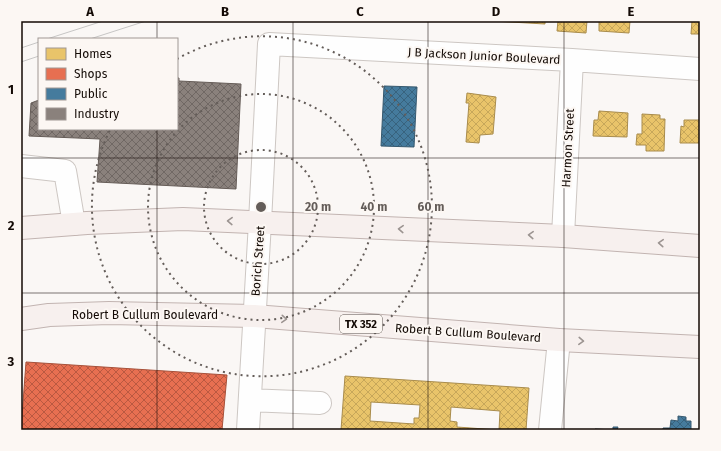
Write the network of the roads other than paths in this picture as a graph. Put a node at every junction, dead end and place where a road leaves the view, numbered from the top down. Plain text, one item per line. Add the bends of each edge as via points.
1 (269, 44) joint
2 (572, 60) junction
3 (700, 69) edge
4 (21, 166) edge
5 (260, 222) junction
6 (74, 224) junction
7 (21, 228) edge
8 (563, 236) junction
9 (700, 246) edge
10 (254, 316) junction
11 (21, 319) edge
12 (559, 340) junction
13 (700, 348) edge
14 (250, 400) junction
15 (320, 403) dead end
16 (248, 430) edge
17 (550, 430) edge

1 - 2 street, J B Jackson Junior Boulevard
1 - 5 street, Borich Street
2 - 3 street, J B Jackson Junior Boulevard
2 - 8 street, Harmon Street
4 - 6 street via 65,171
5 -> 6 main road via 183,219
8 -> 5 main road
5 - 10 street, Borich Street
6 - 7 main road
9 -> 8 main road
10 - 11 main road, Robert B Cullum Boulevard / TX 352 via 109,314 49,315
10 -> 12 main road, Robert B Cullum Boulevard / TX 352
10 - 14 street, Borich Street
12 -> 13 main road, Robert B Cullum Boulevard / TX 352
12 - 17 street
14 - 15 street
14 - 16 street, Borich Street

